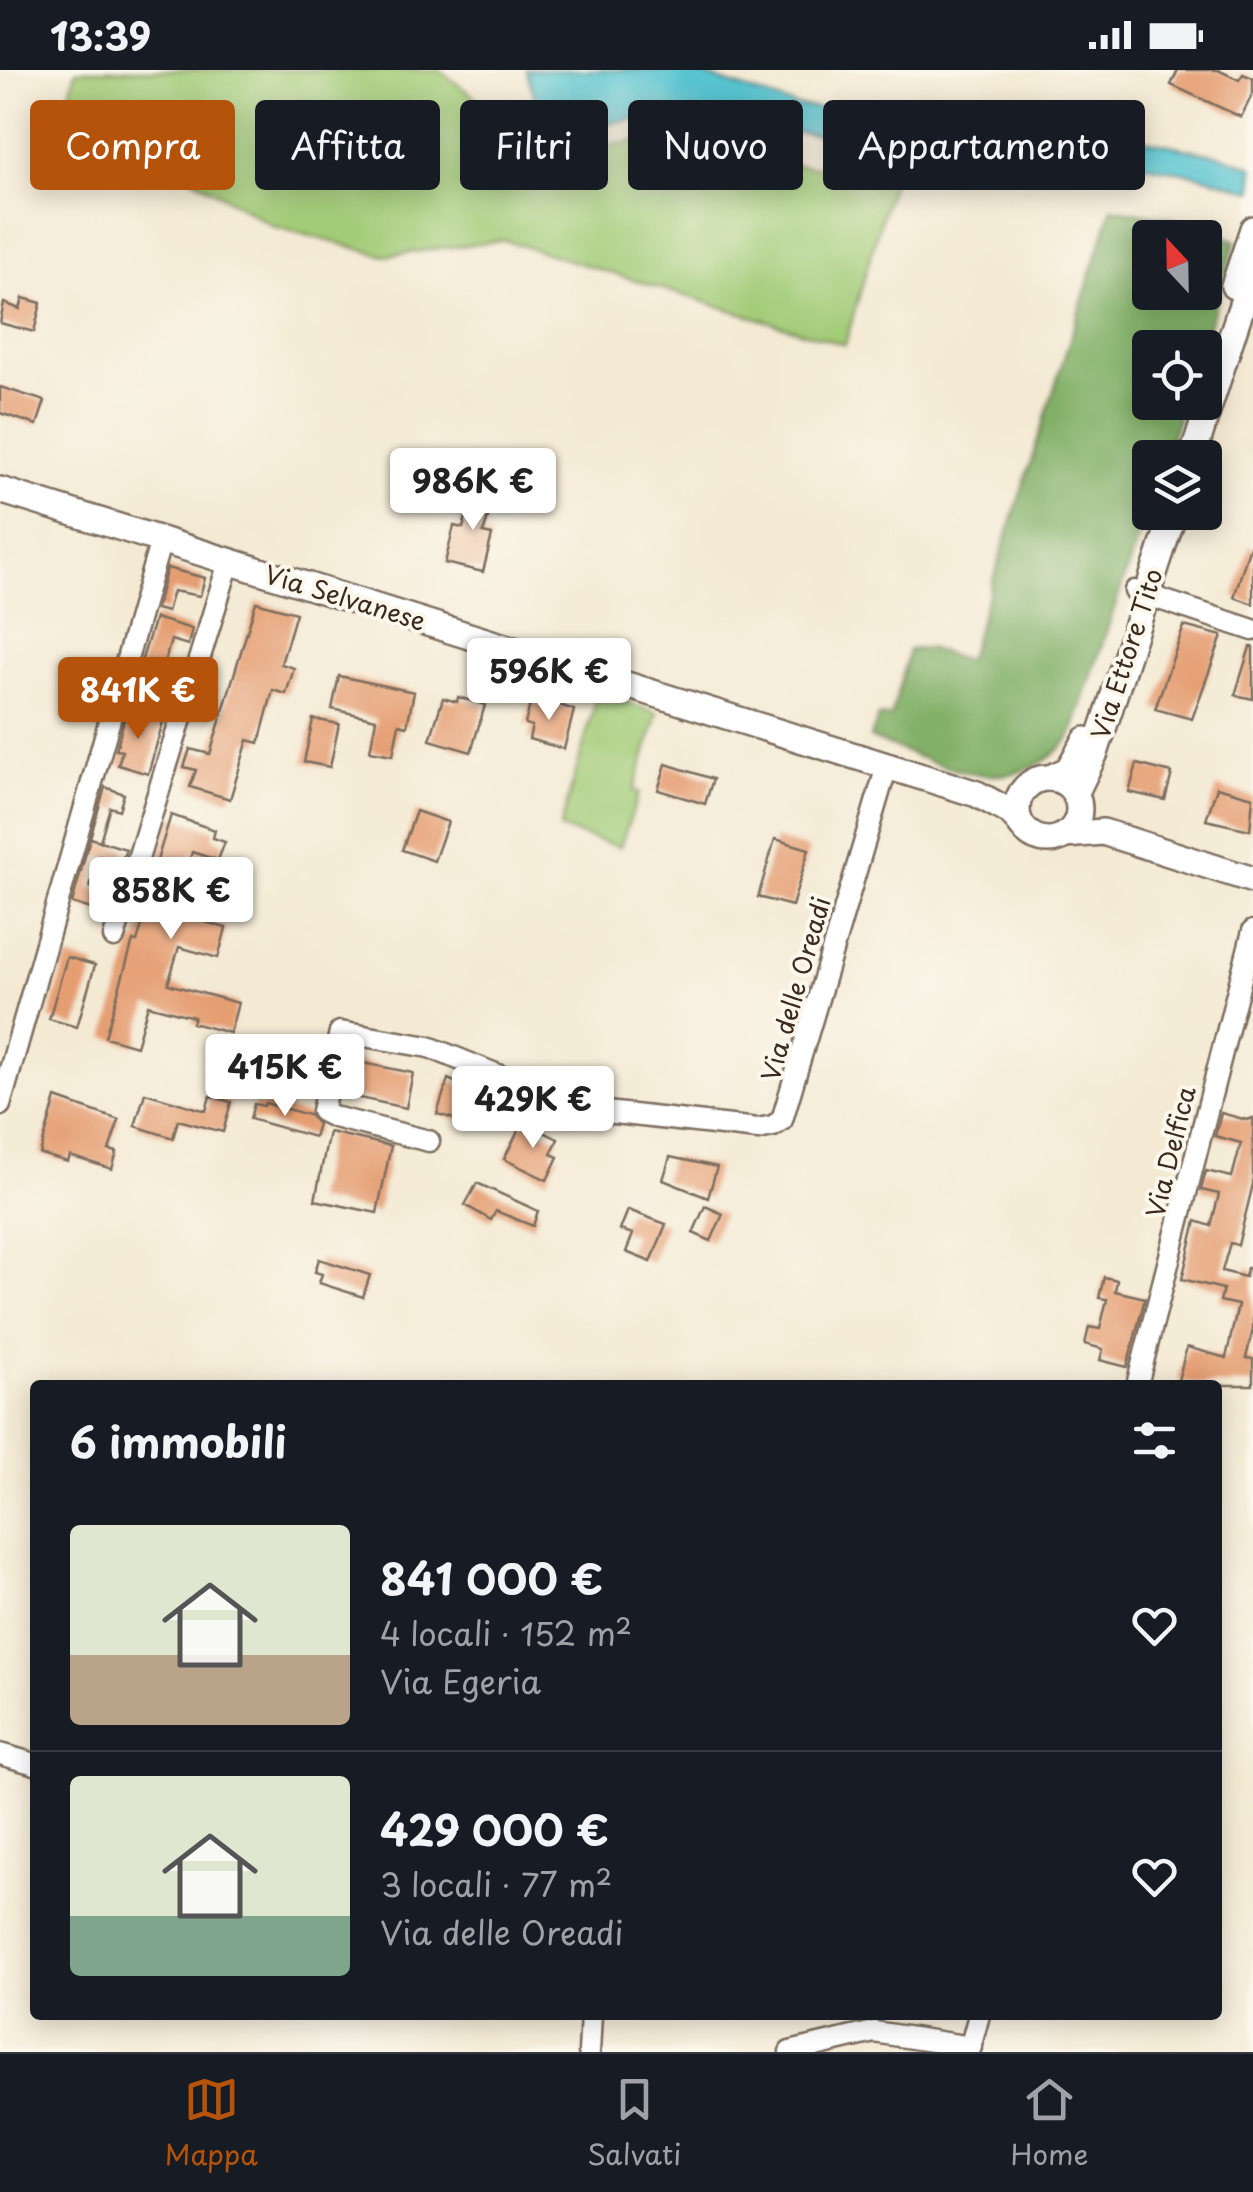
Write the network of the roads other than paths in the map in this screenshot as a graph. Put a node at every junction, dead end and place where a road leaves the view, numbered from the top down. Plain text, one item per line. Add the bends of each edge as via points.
1 (1253, 229) edge
2 (1253, 271) edge
3 (1220, 330) edge
4 (1198, 440) edge
5 (0, 490) edge
6 (1157, 530) edge
7 (1167, 530) edge
8 (161, 540) junction
9 (228, 562) junction
10 (1141, 593) junction
11 (1253, 630) edge
12 (887, 766) junction
13 (1038, 782) junction
14 (977, 794) junction
15 (1077, 803) junction
16 (1020, 823) junction
17 (1104, 832) junction
18 (1065, 835) junction
19 (1253, 880) edge
20 (1253, 931) edge
21 (114, 937) dead end
22 (0, 1105) edge
23 (430, 1142) dead end
24 (1138, 1380) edge
25 (0, 1754) edge
26 (30, 1763) edge
27 (591, 2020) edge
28 (978, 2020) edge
29 (970, 2049) edge
30 (589, 2052) edge
31 (790, 2052) edge

1 - 3 street
2 - 4 street
5 - 8 street, Via Selvanese
6 - 10 street, Via Ettore Tito
7 - 10 street, Via Ettore Tito
8 - 9 street, Via Selvanese
8 - 22 street
9 - 12 street, Via Selvanese
9 - 21 street
10 - 11 street
10 - 13 street, Via Ettore Tito via 1084,745 1068,770
10 - 15 street, Via Ettore Tito
12 - 14 street, Via Selvanese
12 - 23 street, Via delle Oreadi via 782,1120 758,1128 597,1110 429,1048 340,1032 322,1111
13 - 14 street, Via Selvanese via 1011,793
13 - 15 street via 1068,786
13 - 16 street via 1018,800
14 - 16 street, Via Selvanese
15 - 17 street
15 - 18 street via 1076,821
16 - 18 street via 1040,839
17 - 18 street
17 - 19 street
20 - 24 street, Via Delfica
25 - 26 street
27 - 30 street
28 - 29 street
29 - 31 street via 874,2032

